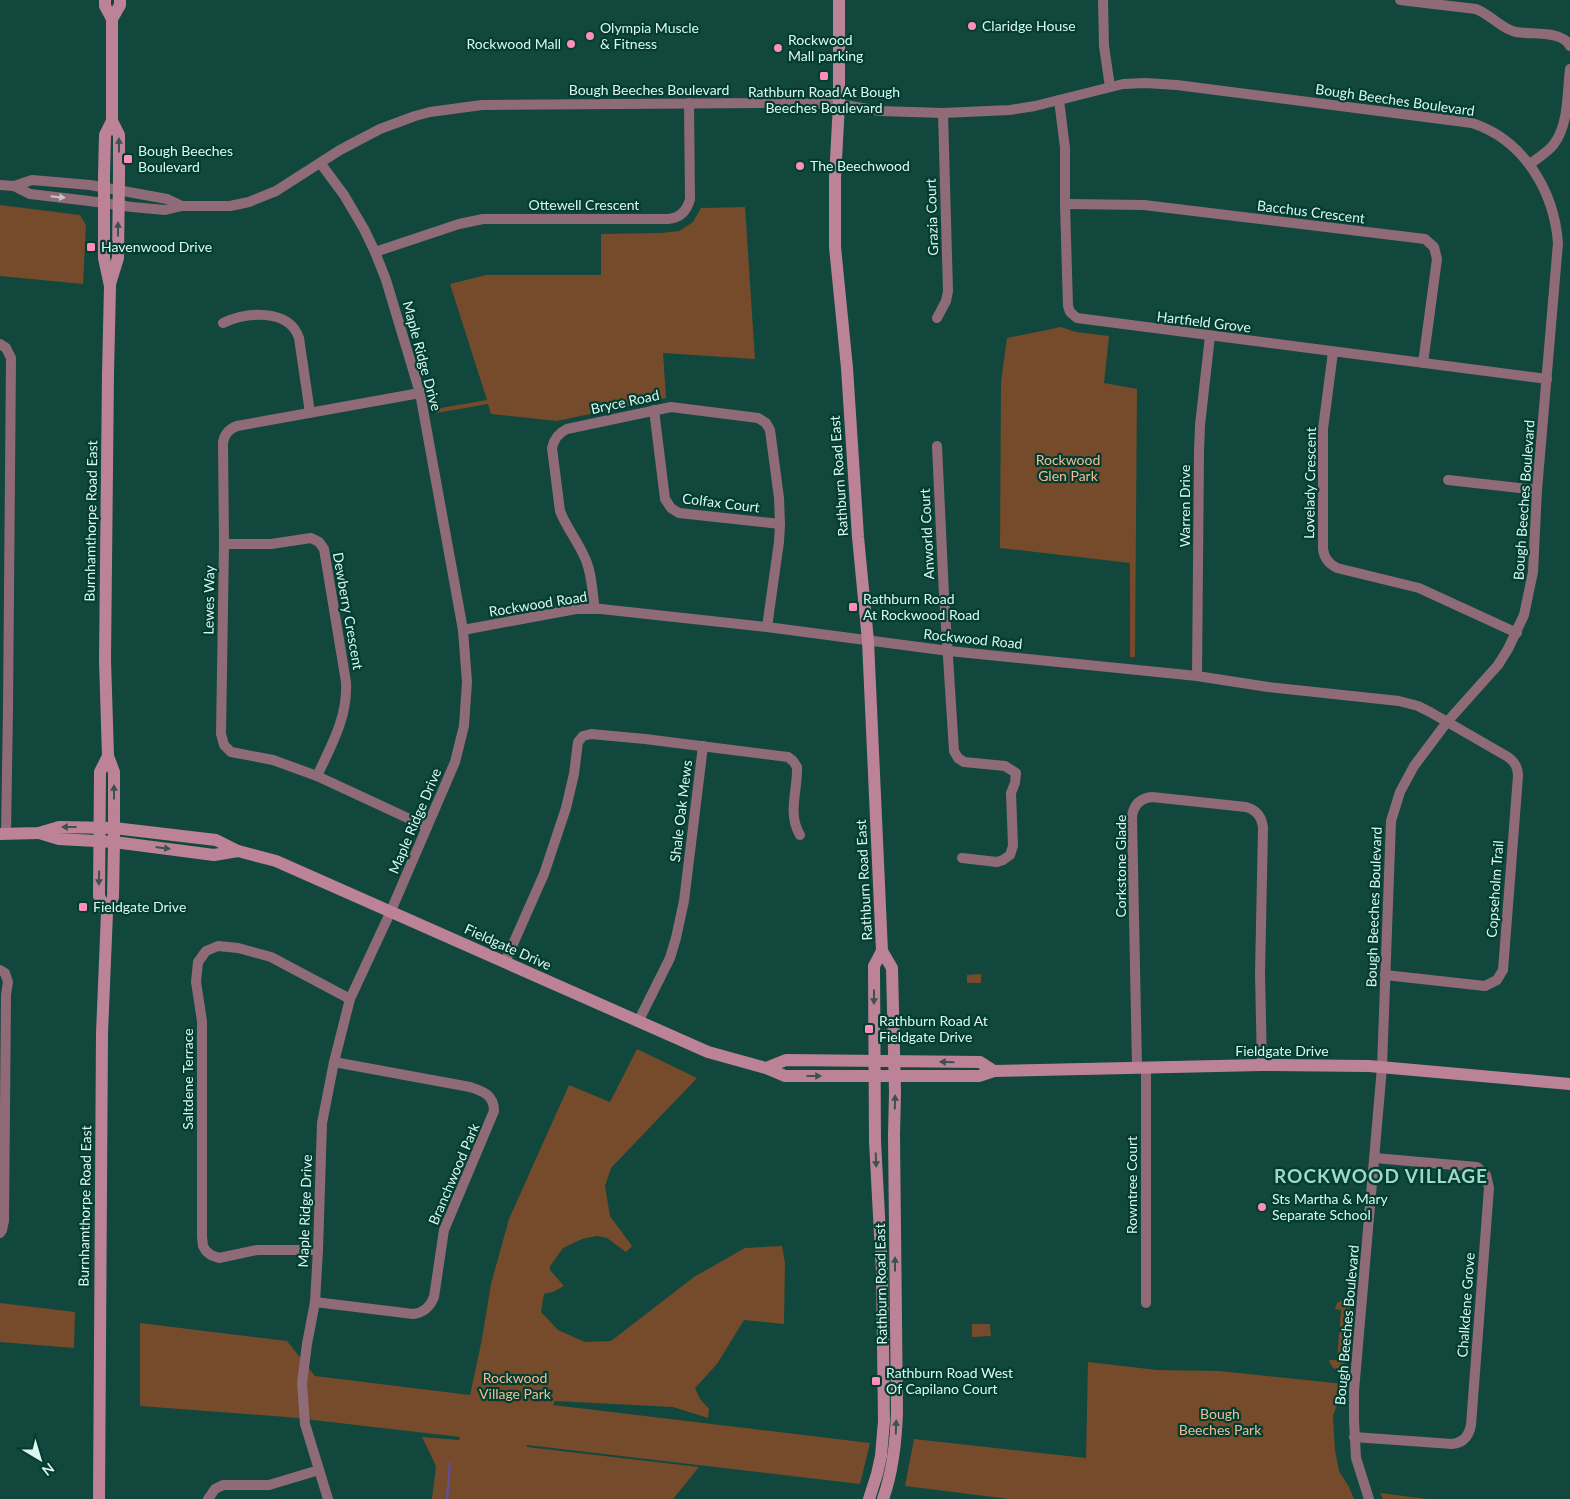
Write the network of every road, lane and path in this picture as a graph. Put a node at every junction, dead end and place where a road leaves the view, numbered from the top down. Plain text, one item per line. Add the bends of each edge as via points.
1 (105, 0) edge
2 (120, 0) edge
3 (839, 0) edge
4 (1103, 0) edge
5 (1400, 0) edge
6 (112, 19) junction
7 (1570, 46) edge
8 (1570, 69) edge
9 (1110, 87) junction
10 (1059, 100) junction
11 (689, 103) junction
12 (838, 104) junction
13 (943, 113) junction
14 (112, 121) junction
15 (321, 164) junction
16 (1530, 164) junction
17 (0, 185) edge
18 (14, 186) junction
19 (104, 189) junction
20 (119, 191) junction
21 (104, 203) junction
22 (1065, 204) junction
23 (118, 205) junction
24 (182, 206) junction
25 (375, 252) junction
26 (110, 286) junction
27 (937, 318) dead end
28 (223, 323) dead end
29 (1210, 336) junction
30 (0, 344) edge
31 (1333, 352) junction
32 (1423, 363) junction
33 (1547, 379) junction
34 (420, 393) junction
35 (654, 410) junction
36 (310, 413) junction
37 (937, 446) dead end
38 (5, 463) edge
39 (1448, 480) dead end
40 (1537, 490) junction
41 (780, 524) junction
42 (224, 544) junction
43 (4, 588) edge
44 (595, 609) junction
45 (768, 627) junction
46 (463, 630) junction
47 (1516, 633) junction
48 (868, 641) junction
49 (949, 651) junction
50 (1197, 676) junction
51 (4, 708) edge
52 (1448, 722) junction
53 (703, 746) junction
54 (108, 756) junction
55 (318, 776) junction
56 (100, 827) junction
57 (427, 827) junction
58 (114, 828) junction
59 (39, 833) junction
60 (3, 834) edge
61 (800, 834) dead end
62 (100, 841) junction
63 (114, 842) junction
64 (238, 851) junction
65 (962, 858) dead end
66 (107, 913) junction
67 (390, 913) junction
68 (882, 951) junction
69 (505, 962) junction
70 (0, 970) edge
71 (1384, 975) junction
72 (350, 999) junction
73 (638, 1022) junction
74 (874, 1061) junction
75 (894, 1061) junction
76 (334, 1062) junction
77 (1262, 1065) junction
78 (1141, 1067) junction
79 (1382, 1067) junction
80 (766, 1068) junction
81 (994, 1070) junction
82 (874, 1076) junction
83 (894, 1076) junction
84 (1570, 1084) edge
85 (1375, 1158) junction
86 (0, 1233) edge
87 (318, 1250) junction
88 (315, 1302) junction
89 (1146, 1302) dead end
90 (1354, 1437) junction
91 (319, 1470) junction
92 (99, 1499) edge
93 (208, 1499) edge
94 (328, 1499) edge
95 (869, 1499) edge
96 (883, 1499) edge
97 (1369, 1499) edge

1 - 6 street, Burnhamthorpe Road East
2 - 6 street, Burnhamthorpe Road East
3 - 12 street, Rathburn Road East
4 - 9 street via 1104,46
5 - 7 street via 1476,9 1510,30 1561,37
6 - 14 street, Burnhamthorpe Road East
8 - 16 street via 1562,128 1554,144
9 - 10 street, Bough Beeches Boulevard
9 - 16 street, Bough Beeches Boulevard via 1154,83 1472,123 1495,133
10 - 13 street, Bough Beeches Boulevard via 1010,110
10 - 22 street, Hartfield Grove via 1065,148
11 - 12 street, Bough Beeches Boulevard
11 - 15 street, Bough Beeches Boulevard via 457,108 415,116 380,129
11 - 25 street, Ottewell Crescent via 690,199 687,209 678,217 483,219
12 - 13 street, Bough Beeches Boulevard
12 - 48 street, Rathburn Road East via 835,247
13 - 27 street, Grazia Court via 948,291
14 - 19 street, Burnhamthorpe Road East via 105,135
20 -> 14 street, Burnhamthorpe Road East via 119,135
15 - 24 street, Bough Beeches Boulevard via 276,191 249,202 217,207
15 - 25 street, Maple Ridge Drive via 344,195
16 - 33 street, Bough Beeches Boulevard via 1550,204 1558,243
17 - 18 street
18 - 19 street via 32,180
18 -> 21 street via 30,194
19 - 20 street, Bough Beeches Boulevard
19 - 21 street, Burnhamthorpe Road East
20 - 23 street, Burnhamthorpe Road East
20 - 24 street, Bough Beeches Boulevard via 167,199
21 - 23 street, Bough Beeches Boulevard
21 - 26 street, Burnhamthorpe Road East via 104,258
22 - 29 street, Hartfield Grove via 1068,306 1074,316 1082,320
22 - 32 street, Bacchus Crescent via 1144,205 1425,240 1434,247 1438,258
23 - 24 street, Bough Beeches Boulevard via 165,210
26 -> 23 street, Burnhamthorpe Road East via 118,258
25 - 34 street, Maple Ridge Drive
26 - 54 street, Burnhamthorpe Road East via 105,660
28 - 36 street via 252,314 279,318 291,324 299,338
29 - 31 street, Hartfield Grove
29 - 50 street, Warren Drive via 1200,425
30 - 38 street via 11,358
31 - 32 street, Hartfield Grove
31 - 47 street, Lovelady Crescent via 1323,429 1323,549 1326,560 1337,568 1419,588
32 - 33 street, Hartfield Grove
33 - 40 street, Bough Beeches Boulevard
34 - 36 street, Lewes Way
34 - 46 street, Maple Ridge Drive
35 - 41 street, Colfax Court via 665,499 671,508 679,513
35 - 41 street, Bryce Road via 676,407 754,417 766,422 772,435
35 - 44 street, Bryce Road via 567,429 554,441 552,448 560,511 588,564
36 - 42 street, Lewes Way via 237,426 227,432 223,443
37 - 49 street, Anworld Court
38 - 43 street
39 - 40 street
40 - 47 street, Bough Beeches Boulevard via 1531,585
41 - 45 street, Bryce Road
42 - 55 street, Lewes Way via 222,741 231,752 274,760
42 - 55 street, Dewberry Crescent via 271,544 307,538 316,540 324,549 346,696 341,724
43 - 51 street
44 - 45 street, Rockwood Road
44 - 46 street, Rockwood Road
45 - 48 street, Rockwood Road
46 - 57 street, Maple Ridge Drive via 467,682 464,726 455,762
47 - 52 street, Bough Beeches Boulevard via 1498,665
48 - 49 street, Rockwood Road
48 - 68 street, Rathburn Road East
49 - 50 street, Rockwood Road
49 - 65 street, Anworld Court via 956,755 964,762 1005,766 1016,773 1011,793 1013,846 1010,855 997,862
50 - 52 street, Rockwood Road via 1399,701 1418,706
51 - 60 street
52 - 71 street, Bough Beeches Boulevard via 1408,774 1394,811 1390,831
52 - 71 street, Copseholm Trail via 1508,757 1517,768 1502,970 1497,980 1485,986
53 - 61 street via 786,756 793,761 797,769 794,821
53 - 69 street, Shale Oak Mews via 594,734 578,740 566,808 544,874
53 - 73 street, Shale Oak Mews via 680,919 670,958
54 - 56 street, Burnhamthorpe Road East via 100,772
58 -> 54 street, Burnhamthorpe Road East via 114,772
55 - 57 street, Lewes Way
56 - 58 street, Fieldgate Drive
56 -> 59 street, Fieldgate Drive via 59,827
56 - 62 street, Burnhamthorpe Road East
57 - 67 street, Maple Ridge Drive
58 - 63 street, Burnhamthorpe Road East
58 - 64 street, Fieldgate Drive via 216,840
59 - 60 street, Fieldgate Drive
59 - 62 street, Fieldgate Drive via 59,839
62 - 63 street, Fieldgate Drive
62 -> 66 street, Burnhamthorpe Road East via 99,896
63 -> 64 street, Fieldgate Drive via 214,855
63 - 66 street, Burnhamthorpe Road East via 114,897
64 - 67 street, Fieldgate Drive via 276,861
66 - 92 street, Burnhamthorpe Road East via 102,1033
67 - 69 street, Fieldgate Drive
67 - 72 street, Maple Ridge Drive
68 -> 74 street, Rathburn Road East via 874,966
68 - 75 street, Rathburn Road East via 892,968
69 - 73 street, Fieldgate Drive
70 - 86 street via 8,982 4,1221
71 - 79 street, Bough Beeches Boulevard
72 - 76 street, Maple Ridge Drive
72 - 87 street, Saltdene Terrace via 272,957 238,948 218,946 206,951 198,962 196,982 202,1021 203,1246 219,1258 257,1250
73 - 80 street, Fieldgate Drive via 708,1052
74 - 75 street, Fieldgate Drive
74 - 80 street, Fieldgate Drive via 786,1060
74 - 82 street, Rathburn Road East
81 -> 75 street, Fieldgate Drive via 980,1062
75 - 83 street, Rathburn Road East
76 - 87 street, Maple Ridge Drive via 322,1124
76 - 88 street, Branchwood Park via 480,1090 492,1099 494,1111 444,1230 434,1297 428,1307 413,1314
77 - 78 street, Fieldgate Drive
77 - 78 street, Corkstone Glade via 1262,818 1246,807 1152,796 1143,798 1132,816
77 - 79 street, Fieldgate Drive
78 - 81 street, Fieldgate Drive
78 - 89 street, Rowntree Court
79 - 84 street, Fieldgate Drive
79 - 85 street, Bough Beeches Boulevard
80 -> 82 street, Fieldgate Drive via 785,1076
81 - 83 street, Fieldgate Drive via 979,1076
82 - 83 street, Fieldgate Drive
82 -> 95 street, Rathburn Road East via 884,1421 881,1456
96 -> 83 street, Rathburn Road East via 894,1453 897,1412
85 - 90 street, Bough Beeches Boulevard via 1355,1376
85 - 90 street, Chalkdene Grove via 1477,1167 1487,1176 1489,1188 1469,1434 1452,1444
87 - 88 street, Maple Ridge Drive
88 - 91 street, Maple Ridge Drive via 302,1383 305,1424
90 - 97 street, Bough Beeches Boulevard via 1356,1458
91 - 93 street via 269,1485 223,1485
91 - 94 street, Maple Ridge Drive

